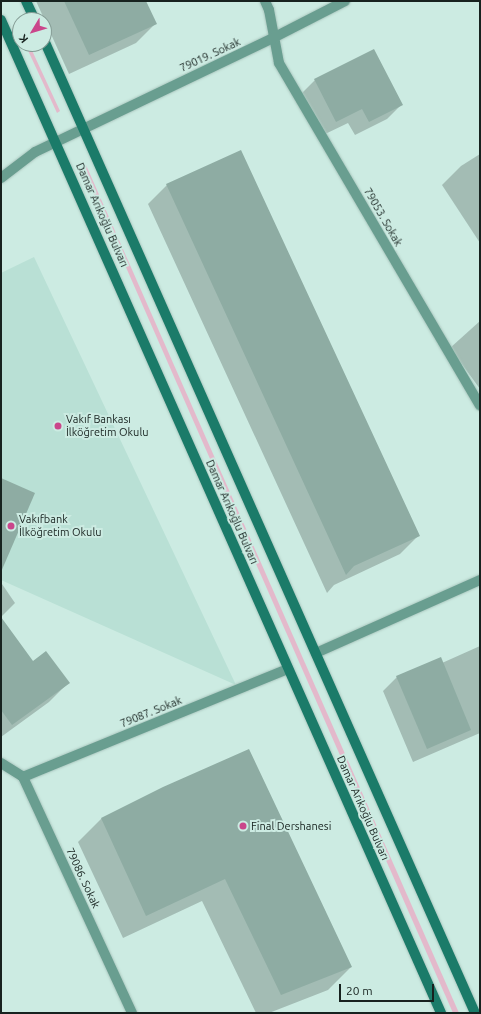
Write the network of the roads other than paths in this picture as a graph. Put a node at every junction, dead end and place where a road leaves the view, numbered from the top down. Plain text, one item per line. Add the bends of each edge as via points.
1 (26, 1) edge
2 (265, 1) edge
3 (345, 1) edge
4 (31, 12) edge
5 (1, 20) edge
6 (273, 38) junction
7 (49, 52) edge
8 (84, 128) junction
9 (56, 142) junction
10 (1, 178) edge
11 (480, 405) edge
12 (480, 580) edge
13 (316, 654) junction
14 (287, 669) junction
15 (1, 763) edge
16 (23, 777) junction
17 (132, 1013) edge
18 (441, 1013) edge
19 (475, 1013) edge

1 - 4 main road
2 - 6 street, 79053. Sokak via 269,10
3 - 6 street, 79019. Sokak
5 - 9 main road, Damar Arıkoğlu Bulvarı
6 - 8 street, 79019. Sokak
6 - 11 street, 79053. Sokak via 279,63
7 - 8 main road, Damar Arıkoğlu Bulvarı
8 - 9 street, 79019. Sokak
8 - 13 main road, Damar Arıkoğlu Bulvarı
9 - 10 street, 79019. Sokak via 35,152
9 - 14 main road, Damar Arıkoğlu Bulvarı
12 - 13 street
13 - 19 main road, Damar Arıkoğlu Bulvarı
14 - 16 street, 79087. Sokak
14 - 18 main road, Damar Arıkoğlu Bulvarı
15 - 16 street
16 - 17 street, 79086. Sokak

